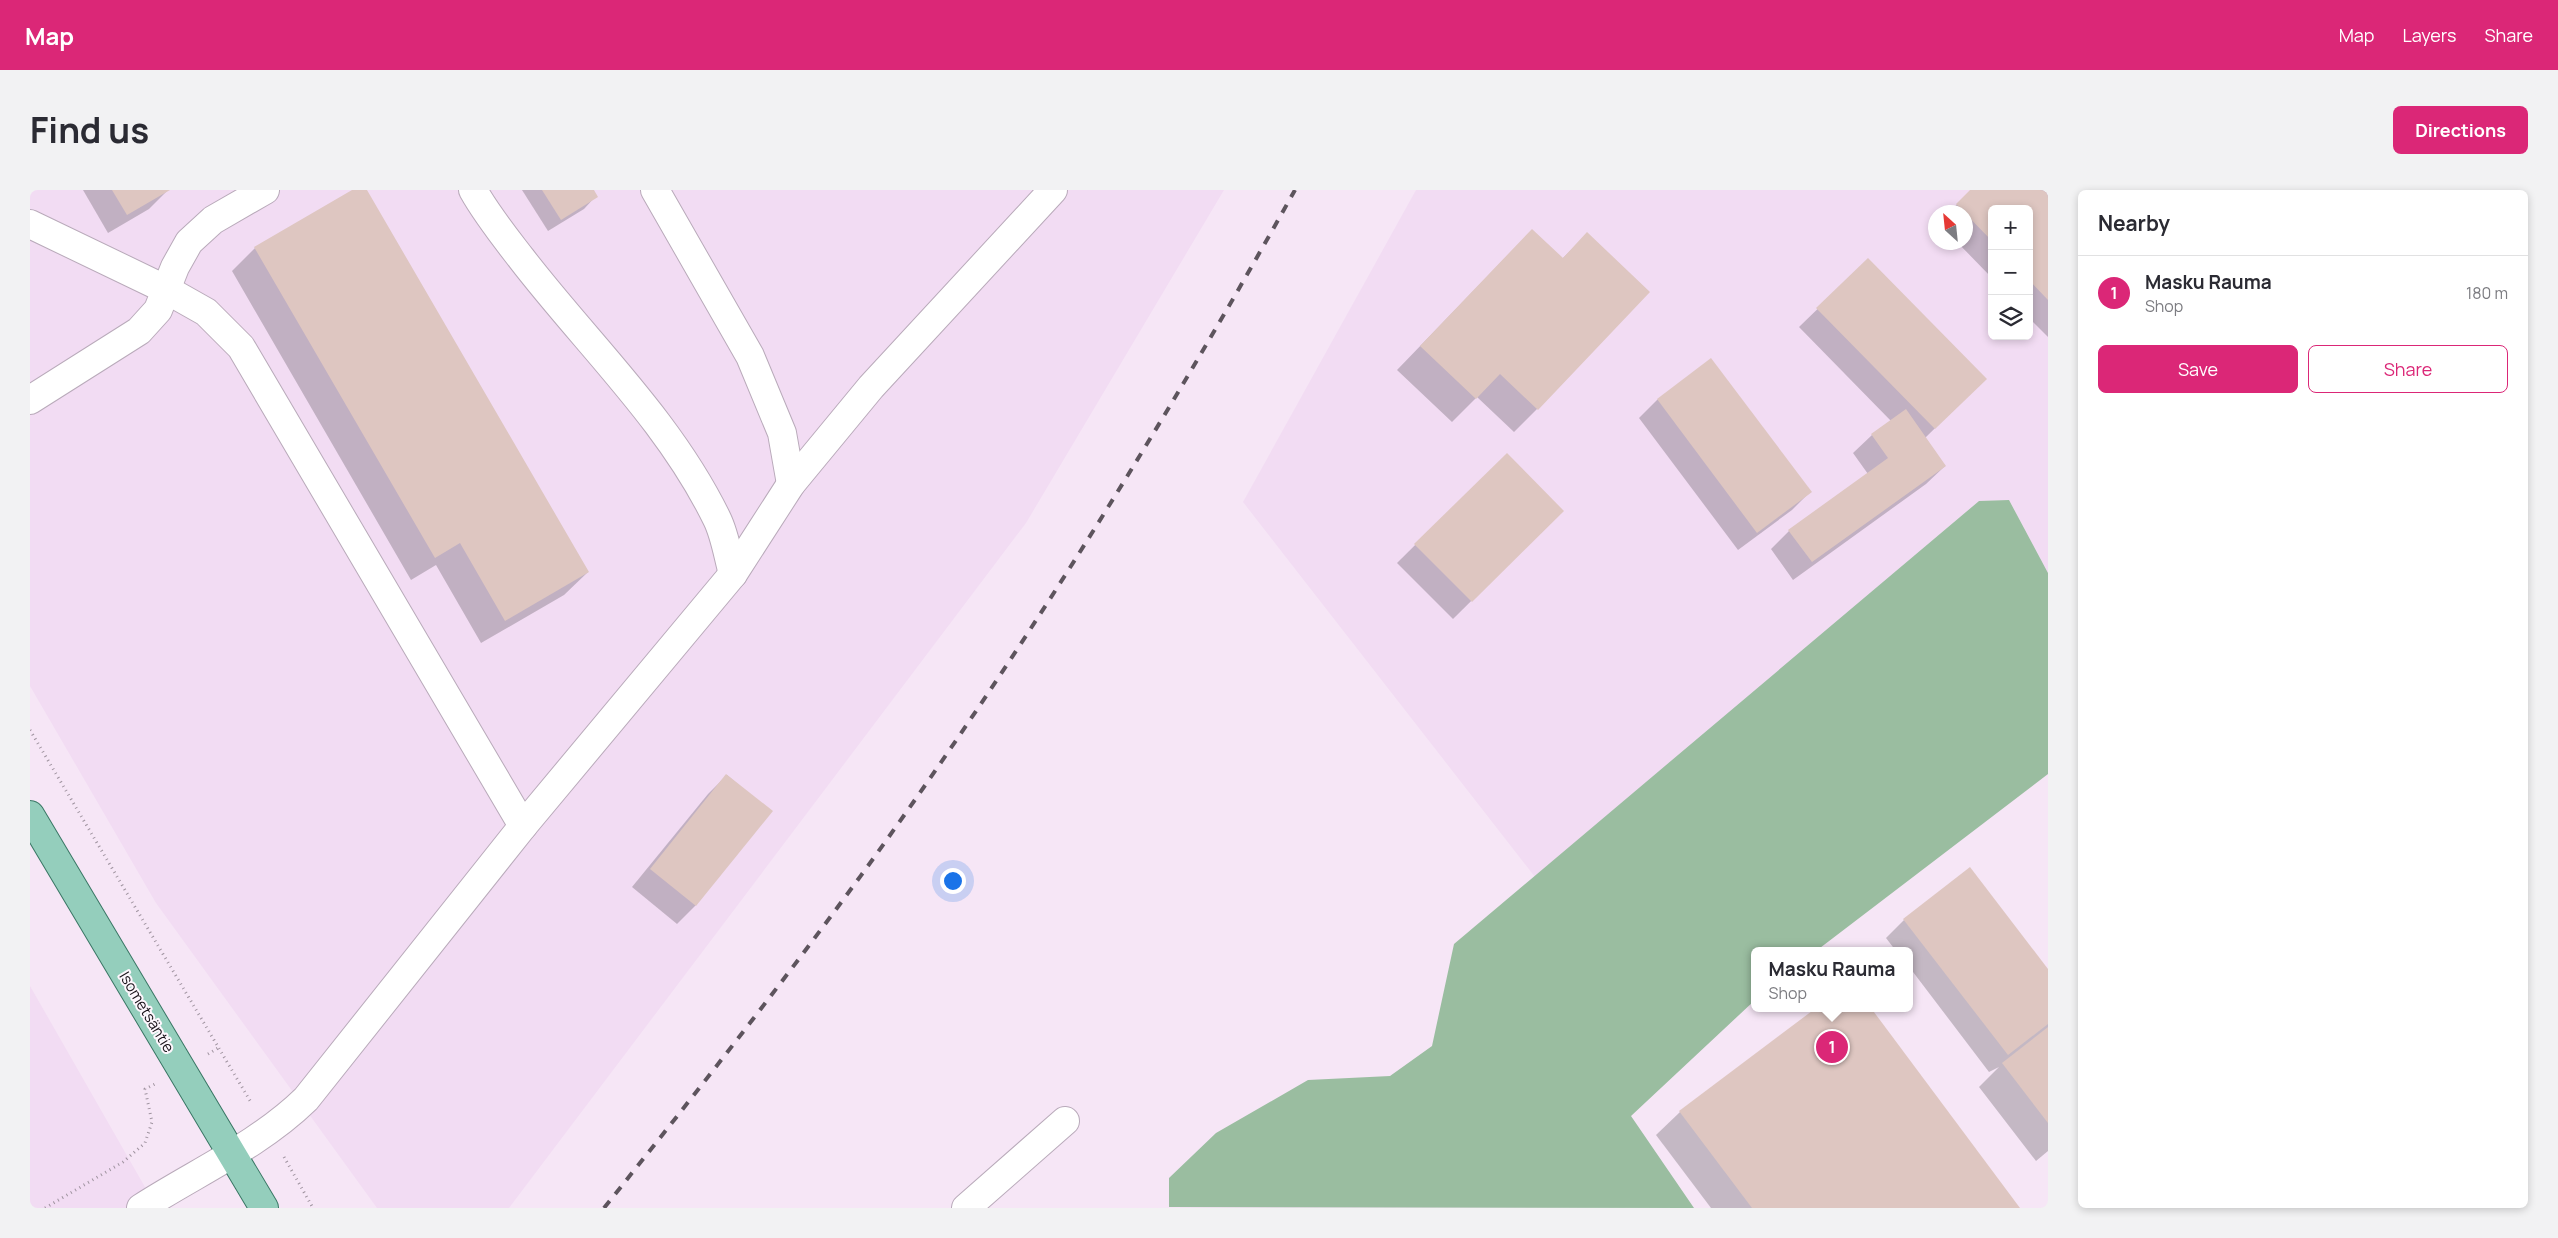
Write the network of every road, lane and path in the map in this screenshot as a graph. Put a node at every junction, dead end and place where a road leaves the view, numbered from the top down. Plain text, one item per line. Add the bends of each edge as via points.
1 (265, 190) edge
2 (473, 190) edge
3 (656, 190) edge
4 (1053, 190) edge
5 (30, 224) edge
6 (167, 290) junction
7 (30, 400) edge
8 (791, 484) junction
9 (733, 574) junction
10 (30, 730) edge
11 (30, 815) edge
12 (523, 826) junction
13 (218, 1048) junction
14 (182, 1070) junction
15 (1065, 1121) dead end
16 (268, 1129) junction
17 (230, 1154) junction
18 (45, 1208) edge
19 (141, 1208) edge
20 (264, 1208) edge
21 (314, 1208) edge
22 (966, 1208) edge

1 - 6 lane via 213,220 188,242
2 - 9 lane via 483,209 553,300 620,375 682,458 718,520
3 - 8 lane via 750,356 782,433
4 - 8 lane via 871,387
5 - 6 lane
6 - 7 lane via 158,310 139,331
6 - 12 lane via 206,312 241,347
8 - 9 lane
9 - 12 lane
10 - 13 path
11 - 14 main road, Isometsäntie
12 - 16 lane via 342,1057 300,1105
13 - 14 path
13 - 16 path
14 - 17 main road, Isometsäntie
14 - 18 path via 146,1089 152,1122 145,1143 123,1162
15 - 22 lane
16 - 17 lane
16 - 21 path
17 - 19 lane
17 - 20 main road, Isometsäntie

